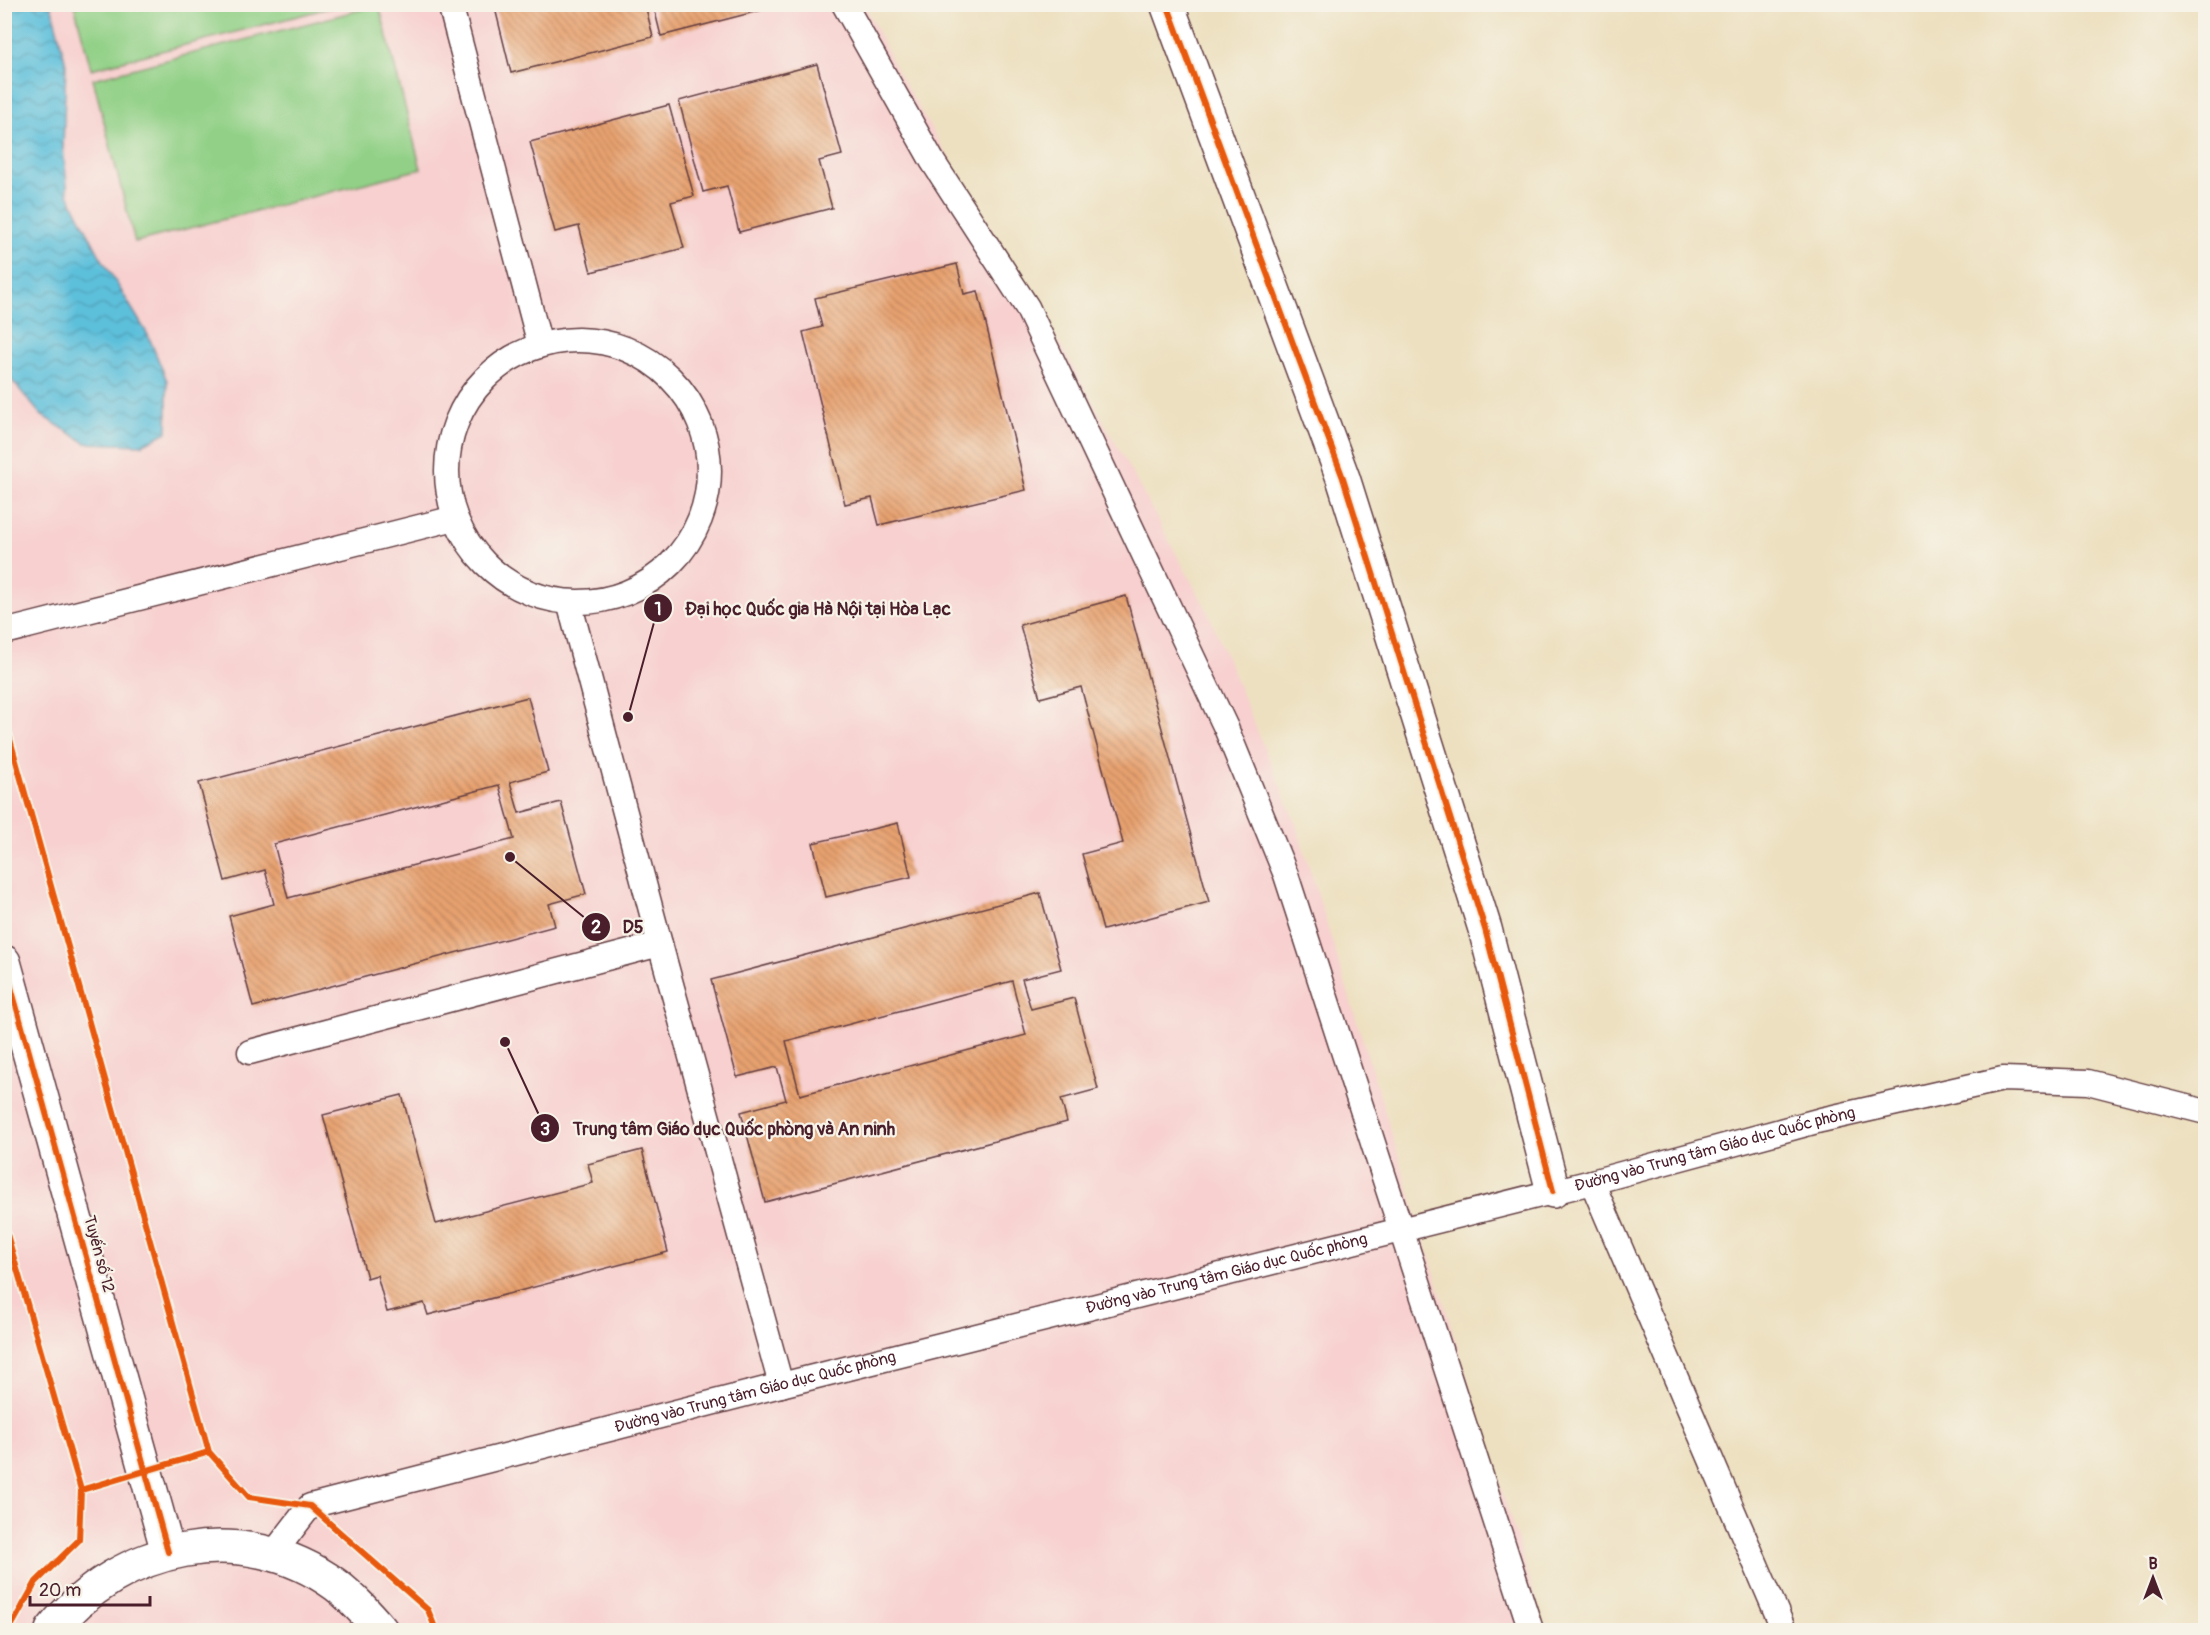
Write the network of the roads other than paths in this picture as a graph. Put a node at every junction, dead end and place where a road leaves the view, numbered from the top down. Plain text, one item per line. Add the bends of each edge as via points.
1 (450, 4) edge
2 (844, 4) edge
3 (1167, 4) edge
4 (540, 345) junction
5 (455, 518) junction
6 (569, 602) junction
7 (4, 632) edge
8 (660, 944) junction
9 (4, 962) edge
10 (250, 1052) dead end
11 (2205, 1112) edge
12 (1592, 1182) junction
13 (1553, 1191) junction
14 (1400, 1229) junction
15 (781, 1385) junction
16 (168, 1552) junction
17 (273, 1554) junction
18 (52, 1630) edge
19 (381, 1630) edge
20 (1531, 1630) edge
21 (1784, 1630) edge

1 - 4 lane
2 - 14 lane via 933,162 1027,306 1226,728 1286,875
3 - 13 street via 1343,477 1485,929
4 - 5 lane via 507,361 480,384 460,413 448,447 446,484
4 - 6 lane via 582,340 623,347 660,367 688,398 697,417 705,436 711,477 702,518 681,554 650,582 611,598
5 - 6 lane via 473,551 500,577 533,594
5 - 7 lane
6 - 8 lane
8 - 10 lane
8 - 15 lane
9 - 16 street, Tuyến số 12
11 - 12 lane, Đường vào Trung tâm Giáo dục Quốc phòng via 2088,1082 2003,1079 1821,1120
12 - 13 lane, Đường vào Trung tâm Giáo dục Quốc phòng
12 - 21 lane
13 - 14 lane, Đường vào Trung tâm Giáo dục Quốc phòng
14 - 15 lane, Đường vào Trung tâm Giáo dục Quốc phòng
14 - 20 lane
15 - 17 lane, Đường vào Trung tâm Giáo dục Quốc phòng via 310,1506
16 - 17 street via 203,1547
16 - 18 street via 103,1581
17 - 19 street via 336,1585

